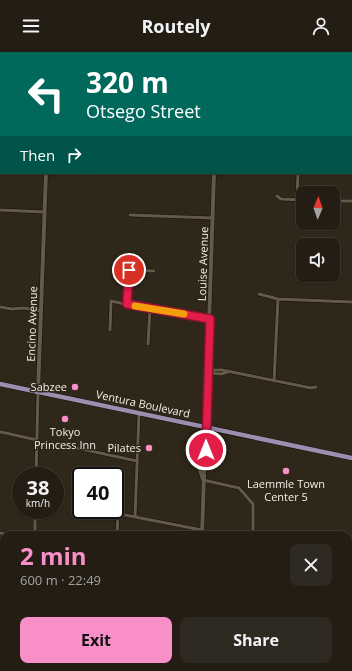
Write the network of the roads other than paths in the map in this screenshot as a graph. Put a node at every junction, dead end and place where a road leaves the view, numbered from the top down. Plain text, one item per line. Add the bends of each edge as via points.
1 (46, 174) edge
2 (214, 174) edge
3 (298, 174) edge
4 (298, 186) edge
5 (277, 196) dead end
6 (296, 200) edge
7 (340, 201) edge
8 (352, 201) edge
9 (0, 210) edge
10 (44, 212) junction
11 (130, 215) dead end
12 (213, 218) junction
13 (129, 259) dead end
14 (129, 270) junction
15 (154, 271) dead end
16 (259, 294) dead end
17 (278, 299) junction
18 (352, 302) edge
19 (127, 304) junction
20 (0, 307) edge
21 (150, 309) junction
22 (41, 311) junction
23 (210, 319) junction
24 (110, 330) dead end
25 (148, 344) dead end
26 (209, 371) junction
27 (274, 381) junction
28 (0, 384) edge
29 (316, 387) dead end
30 (38, 392) junction
31 (139, 413) junction
32 (205, 427) junction
33 (1, 432) edge
34 (37, 440) junction
35 (72, 447) dead end
36 (352, 458) edge
37 (138, 461) junction
38 (36, 467) edge
39 (203, 480) junction
40 (124, 515) edge
41 (135, 517) junction
42 (35, 519) edge
43 (118, 519) edge
44 (202, 530) joint
45 (34, 531) edge
46 (117, 531) edge
47 (252, 531) edge

1 - 10 street, Encino Avenue
2 - 12 street, Louise Avenue
3 - 4 street
5 - 6 street via 281,199
7 - 8 street
9 - 10 street
10 - 22 street, Encino Avenue
11 - 12 street
12 - 23 street, Louise Avenue
13 - 14 street
14 - 15 street
14 - 19 street
16 - 17 street
17 - 18 street
17 - 27 street
19 - 21 street
19 - 24 street via 111,301
20 - 22 street
21 - 23 street
21 - 25 street
22 - 30 street, Encino Avenue
23 - 26 street, Louise Avenue
26 - 27 street
26 - 32 street, Louise Avenue
27 - 29 street
28 - 30 main road, Ventura Boulevard
30 - 31 main road, Ventura Boulevard
30 - 34 street, Encino Avenue
31 - 32 main road, Ventura Boulevard
31 - 37 street
32 - 36 main road, Ventura Boulevard
32 - 39 street, Louise Avenue via 206,455
32 - 39 street, Louise Avenue via 195,452
33 - 34 street
34 - 38 street, Encino Avenue
35 - 37 street
37 - 41 street
39 - 44 street, Louise Avenue
39 - 47 street via 239,488 253,504
40 - 41 street
41 - 44 street
42 - 45 street
43 - 46 street

